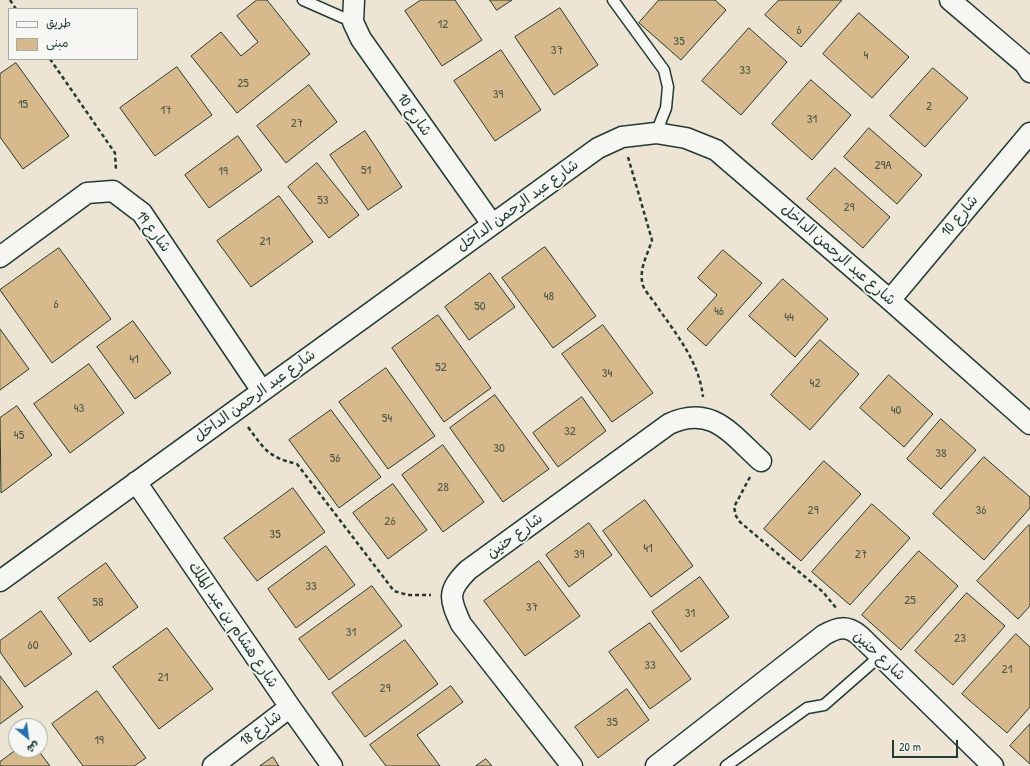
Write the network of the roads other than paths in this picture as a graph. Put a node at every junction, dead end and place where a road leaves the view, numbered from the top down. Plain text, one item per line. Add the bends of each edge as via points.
1 (303, 0) edge
2 (354, 0) edge
3 (613, 0) edge
4 (950, 0) edge
5 (353, 22) junction
6 (1030, 72) edge
7 (656, 133) junction
8 (1030, 133) edge
9 (492, 224) junction
10 (0, 258) edge
11 (890, 300) junction
12 (262, 391) junction
13 (1030, 424) edge
14 (761, 460) road end
15 (136, 482) junction
16 (0, 581) edge
17 (880, 656) junction
18 (290, 707) junction
19 (213, 766) edge
20 (332, 766) edge
21 (572, 766) edge
22 (657, 766) edge
23 (726, 766) edge
24 (993, 766) edge

1 - 5 lane
2 - 5 street, شارع 10
3 - 7 lane via 664,70 668,87 666,108
4 - 6 street via 1025,64
5 - 9 street, شارع 10 via 361,39
7 - 9 street, شارع عبد الرحمن الداخل via 622,137 598,148
7 - 11 street, شارع عبد الرحمن الداخل via 686,138 716,150
8 - 11 street, شارع 10
9 - 12 street, شارع عبد الرحمن الداخل
10 - 12 street, شارع 19 via 87,193 112,191 142,213
11 - 13 street, شارع عبد الرحمن الداخل
12 - 15 street, شارع عبد الرحمن الداخل
14 - 21 street, شارع حنين via 715,420 705,417 680,419 669,424 468,570 456,582 451,597 461,624
15 - 16 street, شارع عبد الرحمن الداخل
15 - 18 street, شارع هشام بن عبد الملك
17 - 22 street, شارع حنين via 853,630 845,627 836,629 824,635
17 - 23 lane via 824,705 807,708
17 - 24 street, شارع حنين
18 - 19 street, شارع 18
18 - 20 street, شارع هشام بن عبد الملك

